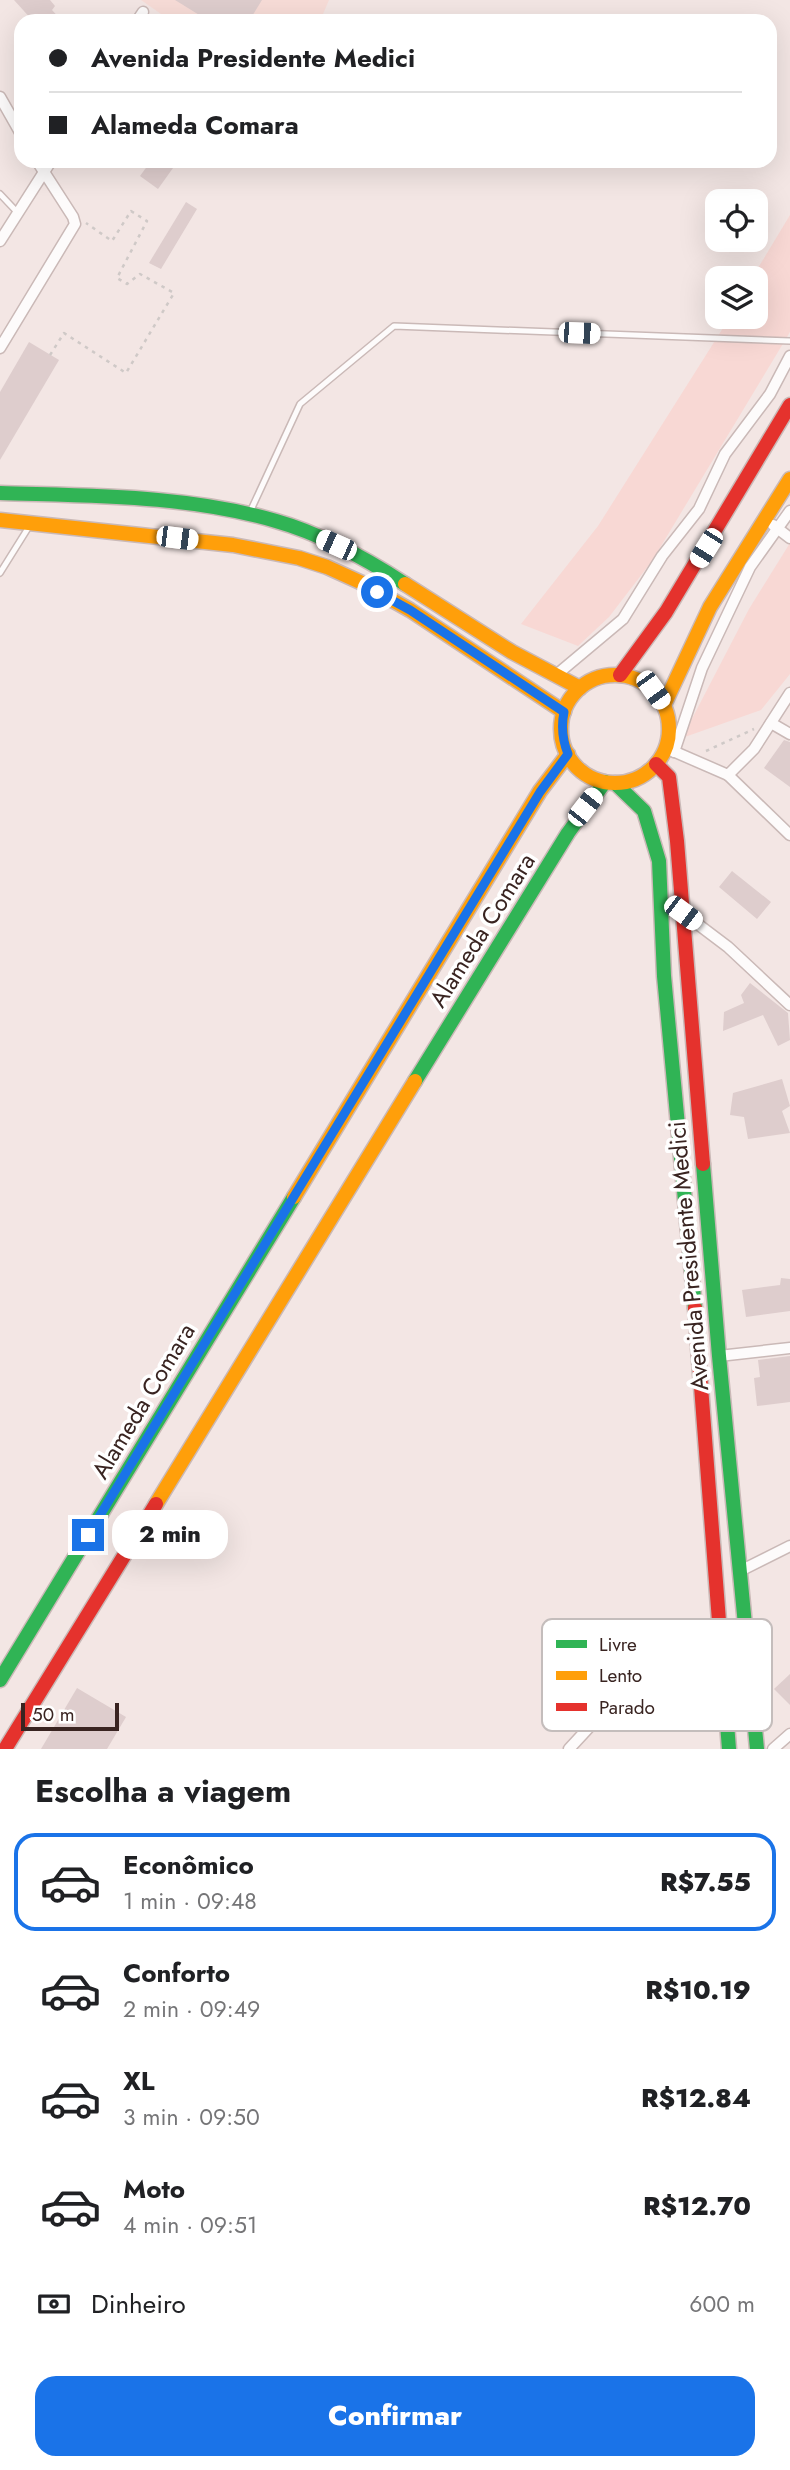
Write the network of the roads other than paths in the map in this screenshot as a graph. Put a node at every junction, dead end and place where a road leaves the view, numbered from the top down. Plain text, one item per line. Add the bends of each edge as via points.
1 (0, 97) edge
2 (14, 122) edge
3 (41, 168) edge
4 (46, 168) edge
5 (43, 172) junction
6 (0, 194) edge
7 (18, 213) junction
8 (0, 241) edge
9 (790, 341) edge
10 (0, 348) edge
11 (790, 356) edge
12 (790, 405) edge
13 (790, 479) edge
14 (0, 493) edge
15 (790, 511) edge
16 (249, 514) junction
17 (765, 519) junction
18 (0, 520) edge
19 (32, 523) junction
20 (778, 529) junction
21 (790, 538) edge
22 (0, 573) edge
23 (620, 675) junction
24 (555, 676) junction
25 (580, 688) junction
26 (790, 693) edge
27 (664, 705) junction
28 (564, 712) junction
29 (769, 726) junction
30 (790, 734) edge
31 (670, 750) junction
32 (568, 754) junction
33 (656, 764) junction
34 (728, 775) junction
35 (610, 782) junction
36 (790, 835) edge
37 (683, 913) junction
38 (790, 1005) edge
39 (790, 1348) edge
40 (719, 1356) junction
41 (790, 1546) edge
42 (740, 1571) junction
43 (719, 1619) edge
44 (745, 1619) edge
45 (0, 1680) edge
46 (587, 1731) edge
47 (728, 1731) edge
48 (755, 1731) edge
49 (790, 1734) edge
50 (574, 1747) edge
51 (5, 1749) edge
52 (729, 1749) edge
53 (757, 1749) edge
54 (773, 1749) edge

1 - 2 street
3 - 5 street
4 - 5 street
5 - 7 street
5 - 10 street via 74,217 73,230
6 - 7 lane
7 - 8 street
9 - 16 lane via 394,326 300,404
11 - 24 street via 770,394 725,454 699,509 662,556 623,619
12 - 23 street via 667,612
13 - 17 street
14 - 16 street via 106,496
15 - 20 street
16 - 24 street via 316,536 379,566
17 - 20 street
17 - 27 street via 710,607
18 - 19 street
19 - 22 lane
19 - 28 street via 233,545 327,567 410,610
20 - 21 street
20 - 31 street via 750,567 702,668
23 - 25 street via 599,678
23 - 27 street via 653,690
24 - 25 street
25 - 28 street
26 - 29 street
27 - 31 street
28 - 32 street via 561,724
29 - 30 street
29 - 34 street
31 - 33 street
31 - 34 street
32 - 35 street via 584,771
32 - 45 street, Alameda Comara via 534,800
33 - 35 street via 642,776
33 - 37 street, Avenida Presidente Medici via 669,777
34 - 36 street
35 - 43 street, Avenida Presidente Medici via 644,811 659,860 664,976
35 - 51 street, Alameda Comara via 585,807 561,845
37 - 38 street via 728,947
37 - 40 street, Avenida Presidente Medici
39 - 40 street
40 - 42 street, Avenida Presidente Medici
41 - 42 street
42 - 44 street, Avenida Presidente Medici
46 - 50 street
47 - 52 street, Avenida Presidente Medici
48 - 53 street, Avenida Presidente Medici
49 - 54 street

